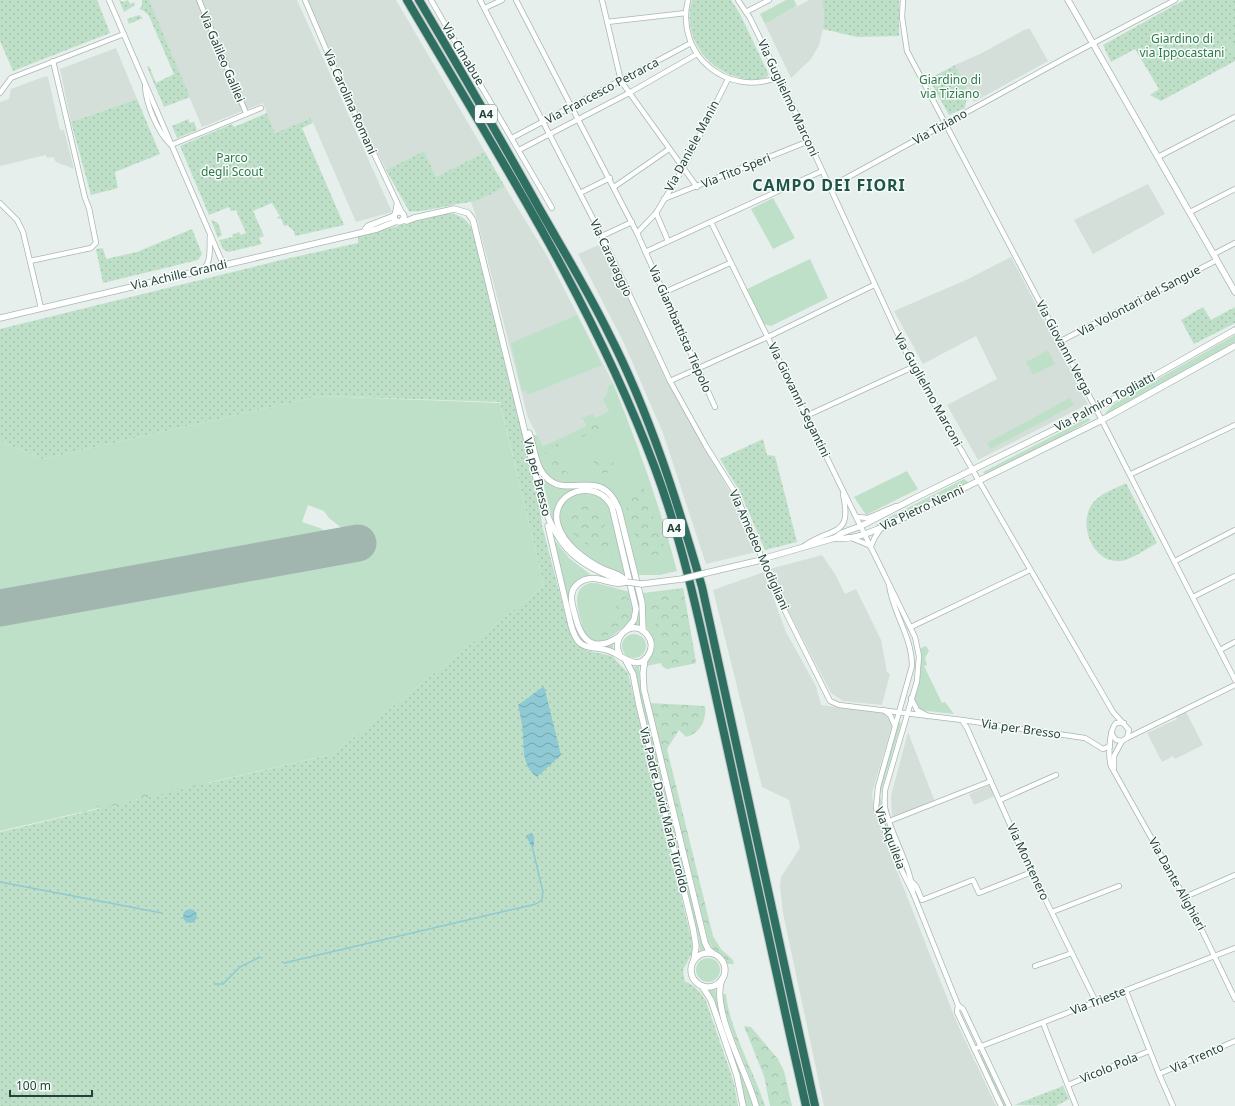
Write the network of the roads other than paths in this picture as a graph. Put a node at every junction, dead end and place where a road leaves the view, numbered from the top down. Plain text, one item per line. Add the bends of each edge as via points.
1 (109, 0) edge
2 (199, 0) edge
3 (305, 0) edge
4 (407, 0) edge
5 (419, 0) edge
6 (431, 0) edge
7 (480, 0) edge
8 (502, 0) edge
9 (516, 0) edge
10 (602, 0) edge
11 (688, 0) edge
12 (738, 0) edge
13 (769, 0) edge
14 (903, 0) edge
15 (1068, 0) edge
16 (1175, 0) edge
17 (485, 8) junction
18 (746, 12) junction
19 (686, 13) junction
20 (607, 22) junction
21 (124, 34) junction
22 (691, 43) junction
23 (1093, 44) junction
24 (697, 54) junction
25 (53, 61) junction
26 (779, 78) junction
27 (728, 79) junction
28 (621, 81) junction
29 (0, 93) edge
30 (629, 93) junction
31 (573, 107) junction
32 (261, 108) dead end
33 (246, 113) junction
34 (1235, 117) edge
35 (580, 120) junction
36 (544, 123) junction
37 (946, 124) junction
38 (550, 135) junction
39 (512, 138) junction
40 (809, 141) junction
41 (171, 145) junction
42 (669, 148) junction
43 (520, 150) junction
44 (1158, 157) junction
45 (684, 167) junction
46 (822, 170) junction
47 (610, 178) junction
48 (614, 187) junction
49 (697, 187) junction
50 (830, 187) junction
51 (1235, 189) edge
52 (580, 193) junction
53 (663, 199) junction
54 (0, 203) edge
55 (552, 208) dead end
56 (1190, 212) junction
57 (656, 213) junction
58 (399, 217) junction
59 (632, 222) junction
60 (710, 222) junction
61 (210, 233) junction
62 (637, 233) junction
63 (602, 236) junction
64 (668, 241) junction
65 (1235, 243) edge
66 (645, 252) junction
67 (1214, 254) junction
68 (1217, 260) junction
69 (30, 261) junction
70 (730, 263) junction
71 (223, 264) junction
72 (204, 268) junction
73 (874, 285) junction
74 (665, 292) junction
75 (1235, 292) edge
76 (41, 308) junction
77 (0, 318) edge
78 (1235, 330) edge
79 (768, 336) junction
80 (1061, 341) junction
81 (1235, 346) edge
82 (913, 367) junction
83 (697, 368) junction
84 (670, 381) junction
85 (715, 407) dead end
86 (1096, 409) junction
87 (806, 416) junction
88 (522, 419) junction
89 (1102, 420) junction
90 (1235, 425) edge
91 (972, 470) junction
92 (1131, 474) junction
93 (979, 481) junction
94 (841, 486) junction
95 (899, 506) junction
96 (545, 513) junction
97 (856, 516) junction
98 (862, 526) junction
99 (882, 527) junction
100 (1235, 530) edge
101 (865, 534) junction
102 (849, 537) junction
103 (835, 538) junction
104 (871, 546) junction
105 (802, 548) junction
106 (1175, 560) junction
107 (1030, 570) junction
108 (1235, 576) edge
109 (888, 580) junction
110 (627, 582) junction
111 (1193, 597) junction
112 (911, 627) junction
113 (625, 631) junction
114 (643, 631) junction
115 (620, 636) junction
116 (1235, 642) edge
117 (1220, 650) junction
118 (620, 656) junction
119 (645, 659) junction
120 (626, 661) junction
121 (1235, 680) edge
122 (1235, 685) edge
123 (911, 698) junction
124 (830, 701) joint
125 (884, 710) junction
126 (900, 712) junction
127 (1113, 712) junction
128 (907, 714) junction
129 (928, 716) junction
130 (962, 720) junction
131 (1125, 724) junction
132 (1113, 725) junction
133 (895, 727) junction
134 (1141, 731) junction
135 (1111, 734) junction
136 (1127, 738) junction
137 (1122, 741) junction
138 (1110, 746) junction
139 (1115, 772) junction
140 (1056, 775) dead end
141 (991, 781) junction
142 (1000, 800) junction
143 (892, 820) dead end
144 (1032, 872) junction
145 (1235, 874) edge
146 (912, 882) junction
147 (1119, 886) dead end
148 (913, 893) junction
149 (1185, 897) junction
150 (1052, 912) junction
151 (1235, 948) edge
152 (1072, 953) junction
153 (714, 954) junction
154 (1215, 957) junction
155 (694, 960) junction
156 (1035, 966) dead end
157 (722, 979) junction
158 (702, 986) junction
159 (1126, 991) junction
160 (1235, 999) edge
161 (1096, 1002) junction
162 (958, 1004) junction
163 (1043, 1023) junction
164 (1235, 1041) edge
165 (981, 1046) junction
166 (974, 1049) junction
167 (1149, 1051) junction
168 (1159, 1074) junction
169 (1068, 1085) junction
170 (743, 1106) edge
171 (756, 1106) edge
172 (806, 1106) edge
173 (815, 1106) edge
174 (1000, 1106) edge
175 (1009, 1106) edge
176 (1076, 1106) edge
177 (1173, 1106) edge

1 - 21 street
2 - 33 street, Via Galileo Galilei
3 - 58 street, Via Carolina Romani via 337,75 400,205
4 - 172 highway, A4 via 559,262 628,398 656,471 691,588
5 - 173 highway, A4 via 610,335 665,468 702,587
6 - 39 street, Via Cimabue
7 - 17 street, Via Caravaggio
8 - 17 street
9 - 31 street, Via Giambattista Tiepolo
10 - 20 street
11 - 19 street
12 - 18 street, Via Guglielmo Marconi
13 - 18 street
14 - 37 street, Via Giovanni Verga via 907,51
15 - 23 street
16 - 23 street, Via Tiziano
17 - 36 street, Via Caravaggio
18 - 26 street, Via Guglielmo Marconi
19 - 20 street
19 - 22 street
20 - 28 street
21 - 25 street
21 - 41 street
22 - 24 street
22 - 28 street, Via Francesco Petrarca
23 - 37 street, Via Tiziano
23 - 44 street
24 - 27 street via 711,68
24 - 30 street, Via Francesco Petrarca
25 - 29 street via 11,78
25 - 69 street via 85,198 90,208 96,243 91,248
26 - 27 street via 751,83
26 - 40 street, Via Guglielmo Marconi
27 - 45 street, Via Daniele Manin
28 - 30 street
28 - 31 street, Via Francesco Petrarca
30 - 35 street, Via Francesco Petrarca
30 - 42 street
31 - 35 street, Via Giambattista Tiepolo
31 - 36 street, Via Francesco Petrarca
32 - 33 street
33 - 41 street
34 - 44 street
35 - 38 street, Via Francesco Petrarca
35 - 47 street, Via Giambattista Tiepolo
36 - 38 street, Via Caravaggio
36 - 39 street, Via Francesco Petrarca
37 - 50 street, Via Tiziano
37 - 80 street, Via Giovanni Verga
38 - 43 street, Via Francesco Petrarca
38 - 52 street, Via Caravaggio
39 - 43 street, Via Cimabue
40 - 46 street, Via Guglielmo Marconi
40 - 49 street, Via Tito Speri
41 - 61 street
42 - 45 street
42 - 48 street
43 - 55 street, Via Cimabue
44 - 56 street
45 - 49 street
45 - 53 street, Via Daniele Manin
46 - 50 street, Via Guglielmo Marconi
46 - 60 street
47 - 48 street, Via Giambattista Tiepolo
47 - 52 street
48 - 59 street, Via Giambattista Tiepolo
49 - 53 street, Via Tito Speri
50 - 73 street, Via Guglielmo Marconi
51 - 56 street
52 - 63 street, Via Caravaggio
53 - 57 street, Via Daniele Manin
54 - 69 street via 17,220 23,232
56 - 67 street
57 - 62 street, Via Daniele Manin
57 - 64 street
58 - 71 street, Via Achille Grandi via 368,226 365,230
58 - 88 street, Via per Bresso via 414,218 454,209 465,212 473,220
59 - 62 street, Via Giambattista Tiepolo
59 - 63 street
60 - 64 street
60 - 70 street, Via Giovanni Segantini
61 - 71 street
61 - 72 street via 209,259
62 - 66 street, Via Giambattista Tiepolo
63 - 84 street, Via Caravaggio
64 - 66 street
65 - 67 street
66 - 74 street, Via Giambattista Tiepolo
67 - 68 street
68 - 75 street
68 - 80 street, Via Volontari del Sangue
69 - 76 street
70 - 74 street
70 - 79 street, Via Giovanni Segantini
71 - 72 street, Via Achille Grandi
72 - 76 street, Via Achille Grandi
73 - 79 street
73 - 82 street, Via Guglielmo Marconi
74 - 83 street, Via Giambattista Tiepolo
76 - 77 street, Via Achille Grandi
78 - 86 street, Via Palmiro Togliatti
79 - 83 street
79 - 87 street, Via Giovanni Segantini
80 - 86 street, Via Giovanni Verga
81 - 89 street, Via Palmiro Togliatti
82 - 87 street
82 - 91 street, Via Guglielmo Marconi
83 - 84 street
83 - 85 street, Via Giambattista Tiepolo
84 - 124 street, Via Amedeo Modigliani via 736,494 776,593
86 - 89 street, Via Giovanni Verga
86 - 91 street, Via Palmiro Togliatti
87 - 94 street, Via Giovanni Segantini
88 - 96 street, Via per Bresso
88 - 114 street via 534,446 539,466 548,479 564,486 593,485 605,490 615,499 642,603
89 - 92 street, Via Giovanni Verga
89 - 93 street, Via Palmiro Togliatti
90 - 92 street
91 - 93 street, Via Guglielmo Marconi
91 - 95 street, Via Pietro Nenni
92 - 106 street, Via Giovanni Verga
93 - 99 street, Via Pietro Nenni
93 - 107 street, Via Guglielmo Marconi
94 - 97 street, Via Giovanni Segantini
94 - 105 street, Via per Bresso via 846,521 840,528 812,540
95 - 97 street via 893,506 868,518
95 - 98 street, Via Pietro Nenni
96 - 110 street, Via per Bresso via 554,532 577,557 608,576
96 - 118 street via 575,636 589,648 607,650
97 - 98 street, Via Giovanni Segantini
98 - 101 street, Via Giovanni Segantini
98 - 103 street, Via per Bresso
99 - 101 street, Via Pietro Nenni
99 - 104 street
100 - 106 street
101 - 102 street, Via per Bresso
101 - 104 street, Via Giovanni Segantini
102 - 103 street, Via per Bresso
102 - 104 street, Via per Bresso
103 - 105 street, Via per Bresso
104 - 109 street, Via Giovanni Segantini
105 - 110 street, Via per Bresso, bridge via 682,579 642,584
106 - 111 street, Via Giovanni Verga
107 - 112 street
107 - 127 street, Via Guglielmo Marconi
108 - 111 street
109 - 112 street, Via Giovanni Segantini
109 - 126 street, Via Giovanni Segantini via 892,605 911,646 912,656 911,674
110 - 113 street via 623,576 589,560 562,534 557,523 558,512 562,502 572,493 588,490 598,492 606,498 612,508 636,609 634,620
110 - 115 street via 620,585 589,578 576,586 572,593 579,631 586,640 605,644
111 - 117 street, Via Giovanni Verga
112 - 123 street, Via Giovanni Segantini via 916,637 919,656 917,681
113 - 114 street via 636,628
113 - 115 street
114 - 119 street via 651,644 650,652
115 - 118 street via 617,645
116 - 117 street
117 - 121 street, Via Giovanni Verga
118 - 120 street
119 - 120 street via 637,663
119 - 153 street, Via Padre David Maria Turoldo via 644,690 706,943
120 - 155 street, Via Padre David Maria Turoldo via 633,674 693,928 696,946
122 - 134 street
123 - 128 street, Via Giovanni Segantini
123 - 129 street via 917,710
124 - 125 street, Via per Bresso via 839,705
125 - 126 street, Via per Bresso
125 - 133 street via 890,715
126 - 128 street, Via per Bresso
126 - 133 street, Via Aquileia
127 - 131 street, Via Guglielmo Marconi
127 - 132 street
128 - 129 street, Via per Bresso
128 - 146 street, Via Aquileia via 885,790 884,807
129 - 130 street, Via per Bresso
130 - 138 street, Via per Bresso via 1085,738 1103,749
130 - 141 street, Via Montenero
131 - 132 street via 1118,722
131 - 134 street, Via Guglielmo Marconi
131 - 136 street via 1130,732
132 - 135 street
133 - 148 street, Via Aquileia via 878,787 876,808
134 - 136 street
135 - 137 street via 1116,740
135 - 138 street, Via Dante Alighieri
136 - 137 street
137 - 139 street via 1114,756
138 - 139 street, Via Dante Alighieri via 1109,759
139 - 149 street, Via Dante Alighieri
140 - 142 street
141 - 142 street, Via Montenero
141 - 143 street
142 - 144 street, Via Montenero
144 - 146 street via 979,893 973,880 922,900
144 - 150 street, Via Montenero
145 - 149 street
146 - 148 street, Via Aquileia
147 - 150 street
148 - 162 street, Via Aquileia
149 - 154 street, Via Dante Alighieri
150 - 152 street, Via Montenero
151 - 154 street, Via Trieste
152 - 156 street
152 - 161 street, Via Montenero
153 - 155 street via 701,954
153 - 157 street via 724,964
154 - 159 street, Via Trieste
154 - 160 street, Via Dante Alighieri
155 - 158 street via 692,976 696,983
157 - 158 street via 712,987
157 - 171 street via 722,1013
158 - 170 street via 711,1000
159 - 161 street, Via Trieste
159 - 167 street
161 - 163 street, Via Trieste
162 - 165 street, Via Aquileia
162 - 166 street, Via Aquileia via 957,1012
163 - 165 street, Via Trieste
163 - 169 street
164 - 168 street, Via Trento
165 - 166 street, Via Trieste
165 - 175 street, Via Aquileia
166 - 174 street, Via Aquileia
167 - 168 street
167 - 169 street, Vicolo Pola
168 - 177 street
169 - 176 street

